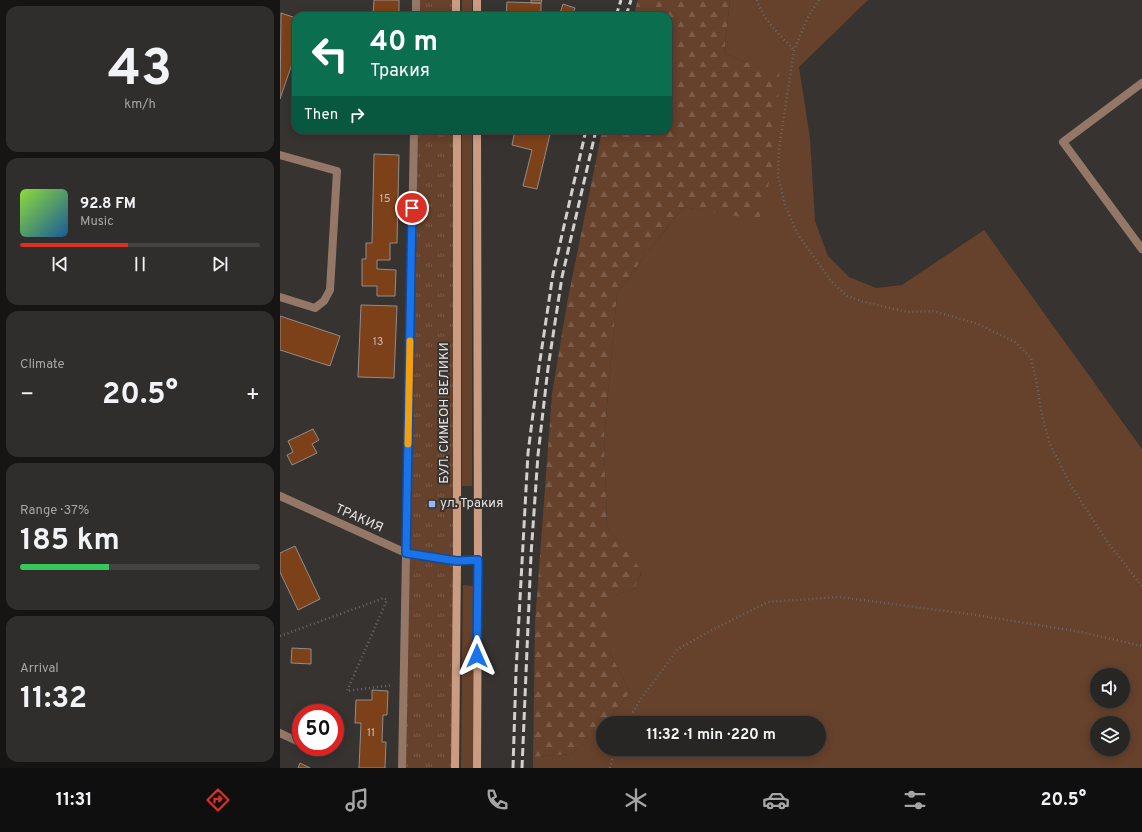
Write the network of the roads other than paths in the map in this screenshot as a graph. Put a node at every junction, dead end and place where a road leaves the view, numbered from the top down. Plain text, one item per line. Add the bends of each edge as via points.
1 (416, 0) edge
2 (456, 0) edge
3 (477, 0) edge
4 (416, 12) edge
5 (456, 12) edge
6 (477, 12) edge
7 (1142, 83) edge
8 (414, 134) edge
9 (457, 134) edge
10 (477, 134) edge
11 (280, 155) edge
12 (1142, 249) edge
13 (280, 297) edge
14 (280, 496) edge
15 (406, 553) junction
16 (478, 560) junction
17 (457, 561) junction
18 (280, 733) edge
19 (292, 739) edge
20 (402, 768) edge
21 (455, 768) edge
22 (477, 768) edge

1 - 4 street
2 - 5 main road
3 - 6 main road
7 - 12 street via 1063,142
8 - 15 street
9 - 17 main road, БУЛ. СИМЕОН ВЕЛИКИ
10 - 16 main road
11 - 13 street via 337,171 330,290 324,301 315,308
14 - 15 street, ТРАКИЯ
15 - 17 street, ТРАКИЯ
15 - 20 street
16 - 17 street, ТРАКИЯ
16 - 22 main road
17 - 21 main road, БУЛ. СИМЕОН ВЕЛИКИ
18 - 19 street

